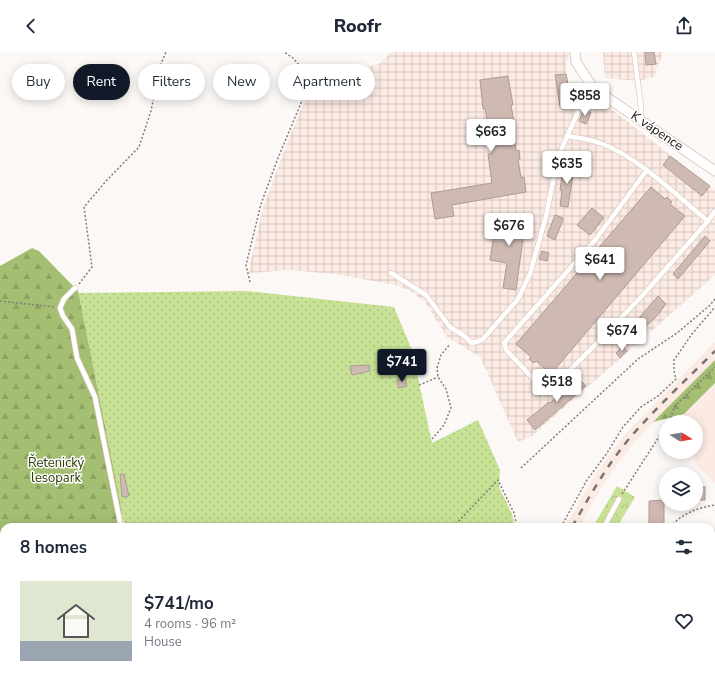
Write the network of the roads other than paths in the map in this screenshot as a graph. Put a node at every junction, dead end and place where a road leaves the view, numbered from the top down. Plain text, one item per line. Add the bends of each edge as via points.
1 (575, 52) edge
2 (634, 52) edge
3 (593, 88) junction
4 (640, 120) junction
5 (567, 136) junction
6 (647, 170) junction
7 (715, 171) edge
8 (715, 211) edge
9 (708, 220) junction
10 (391, 273) dead end
11 (75, 288) road end
12 (619, 499) road end
13 (120, 523) edge
14 (606, 523) edge

1 - 3 street, K vápence via 576,62
2 - 4 lane via 641,107
3 - 4 street, K vápence
3 - 5 lane via 580,107
4 - 7 street, K vápence
5 - 6 lane via 600,143
5 - 10 lane via 558,157 546,216 530,274 518,299 482,340 472,343 450,327 426,295
6 - 9 lane
6 - 9 lane via 596,239 504,343 507,351 543,389 554,386 607,333
8 - 9 lane
11 - 13 lane via 64,299 60,308 72,330 77,358 95,397
12 - 14 lane

